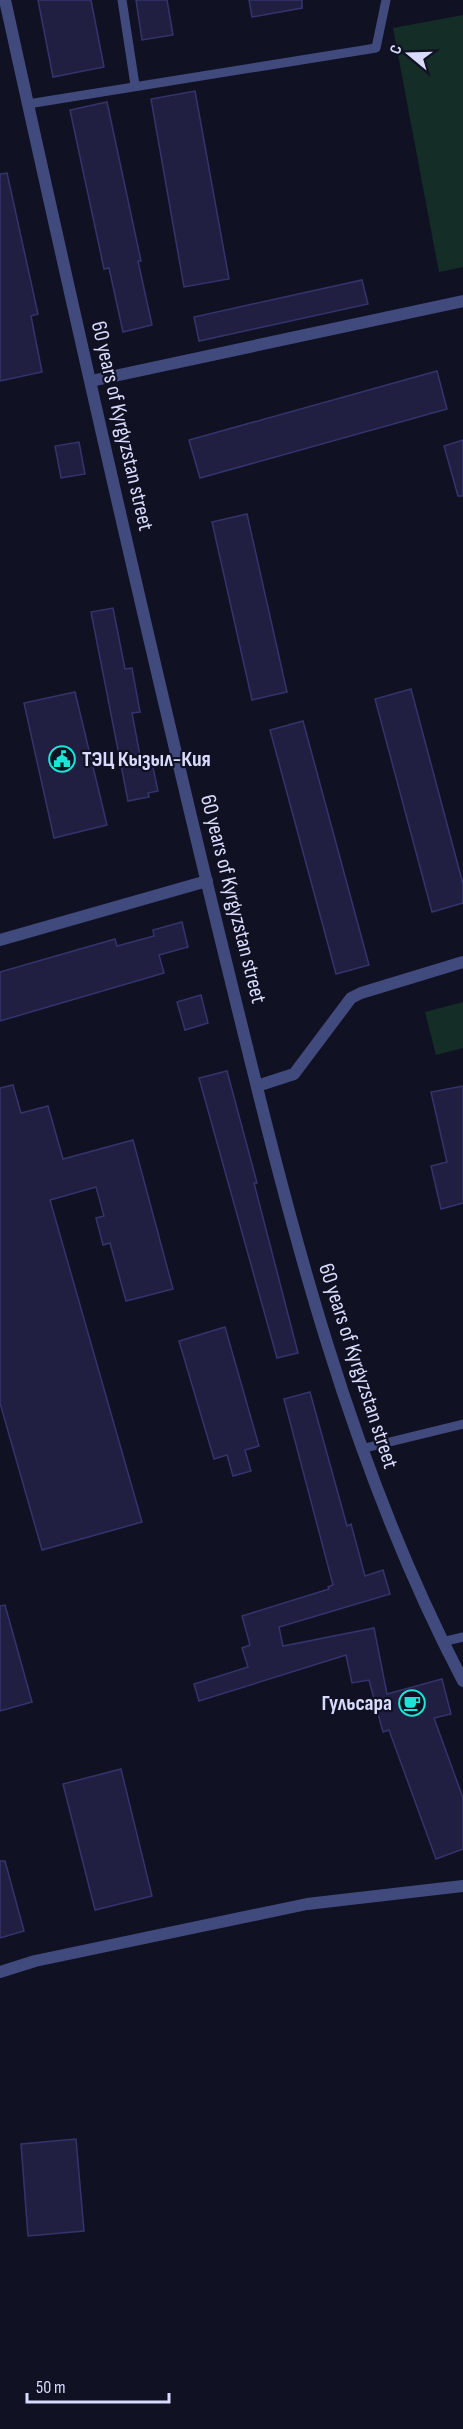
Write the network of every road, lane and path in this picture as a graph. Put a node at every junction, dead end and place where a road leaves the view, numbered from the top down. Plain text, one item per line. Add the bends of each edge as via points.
1 (5, 0) edge
2 (122, 0) edge
3 (386, 0) edge
4 (135, 85) junction
5 (28, 104) junction
6 (463, 301) edge
7 (91, 381) junction
8 (207, 881) junction
9 (0, 940) edge
10 (463, 962) edge
11 (257, 1086) junction
12 (463, 1424) edge
13 (361, 1449) junction
14 (463, 1637) edge
15 (442, 1642) junction
16 (463, 1681) edge
17 (463, 1886) edge
18 (0, 1972) edge

1 - 5 street, 60 years of Kyrgyzstan street
2 - 4 lane
3 - 4 lane via 376,48
4 - 5 lane
5 - 7 street, 60 years of Kyrgyzstan street
6 - 7 street
7 - 8 street, 60 years of Kyrgyzstan street
8 - 9 street
8 - 11 street, 60 years of Kyrgyzstan street
10 - 11 street via 351,998 294,1074
11 - 13 street, 60 years of Kyrgyzstan street via 317,1312
12 - 13 lane
13 - 15 street, 60 years of Kyrgyzstan street
14 - 15 lane
15 - 16 street, 60 years of Kyrgyzstan street
17 - 18 street via 307,1904 35,1961

